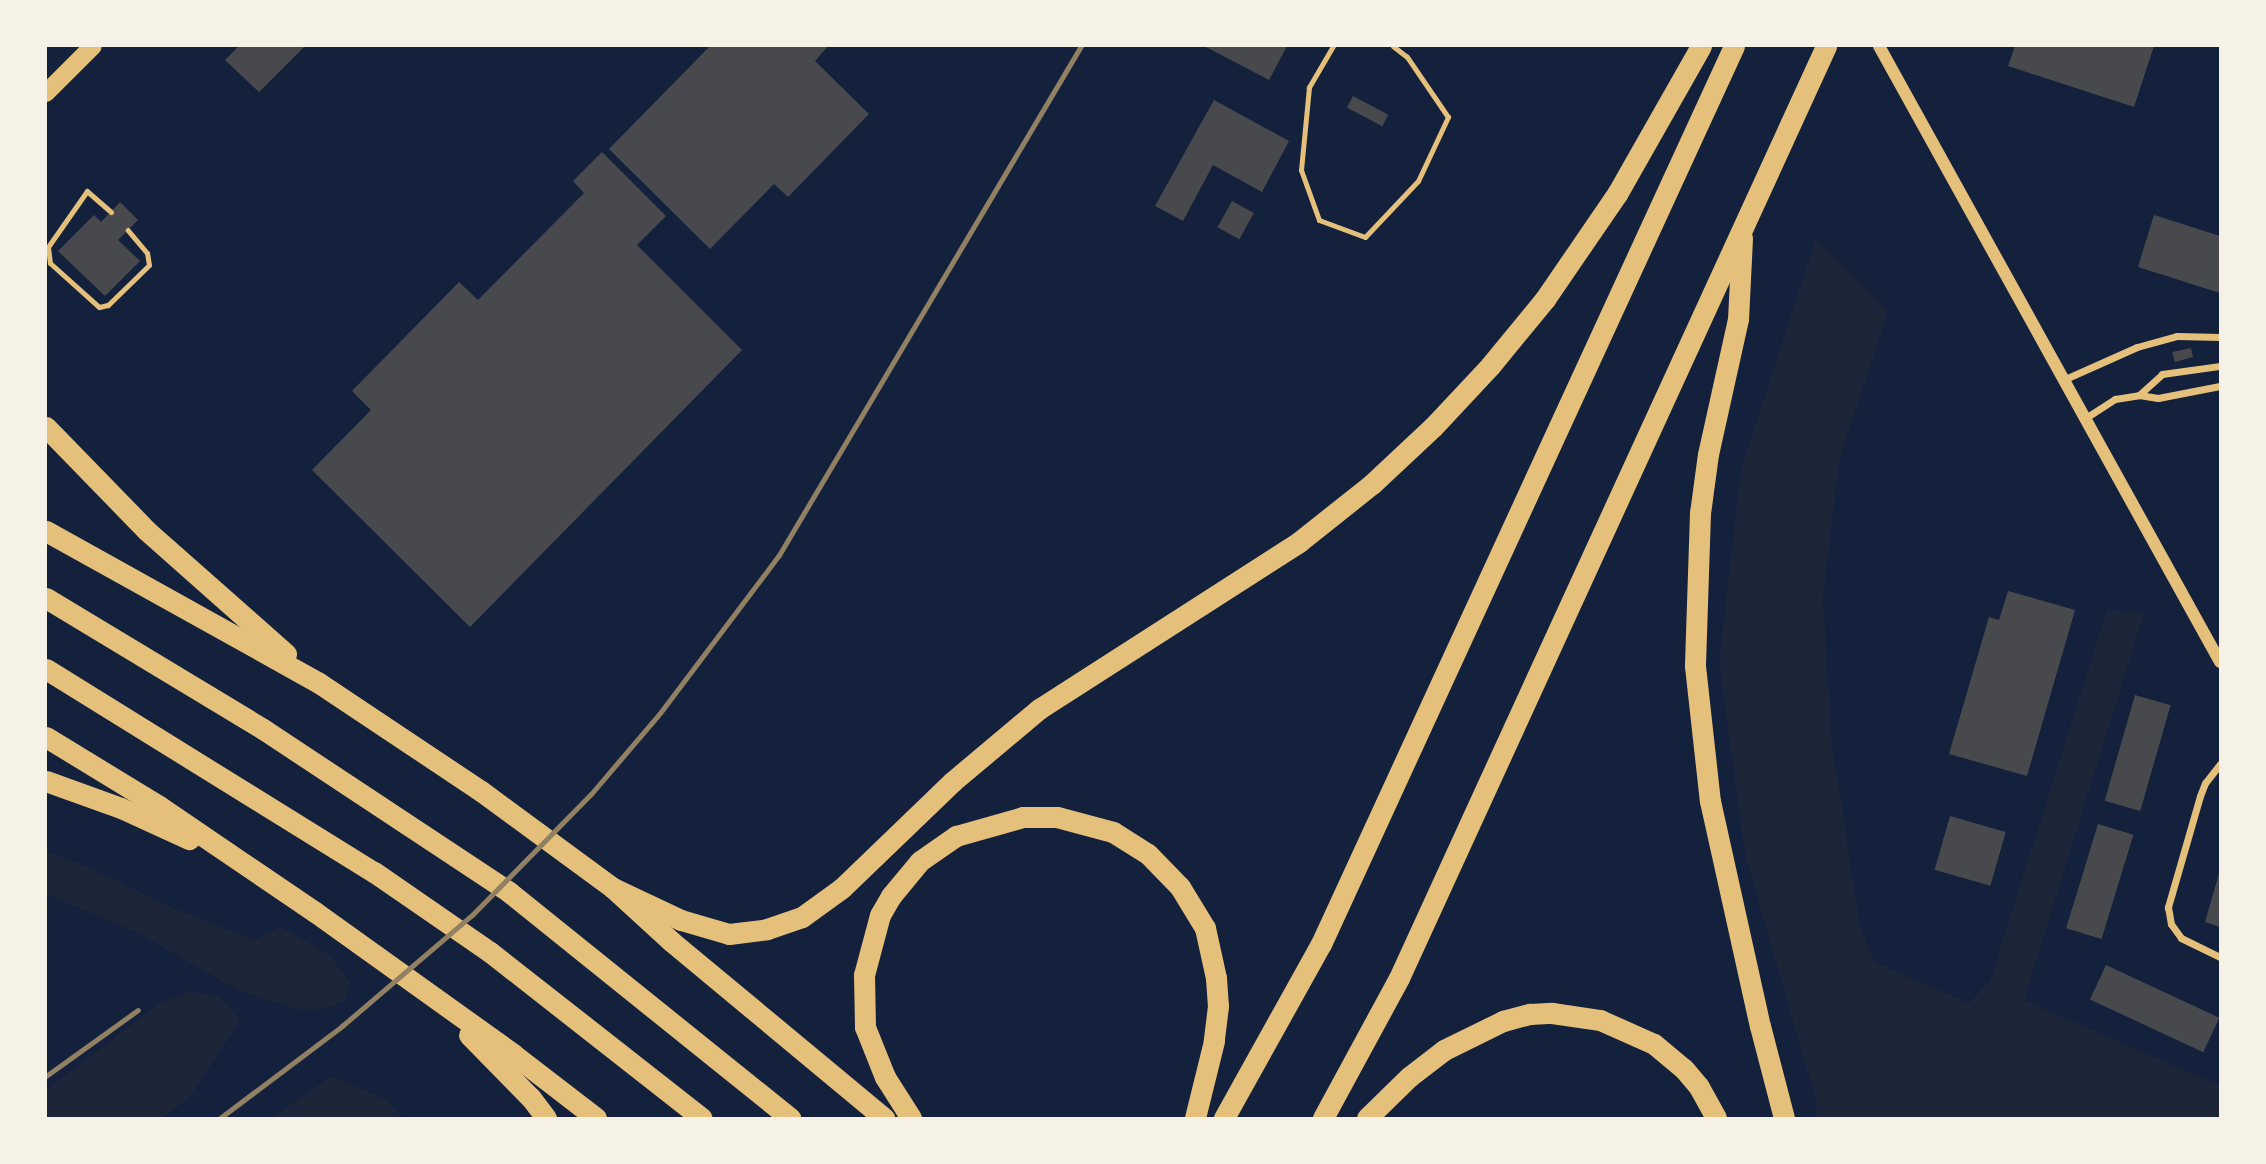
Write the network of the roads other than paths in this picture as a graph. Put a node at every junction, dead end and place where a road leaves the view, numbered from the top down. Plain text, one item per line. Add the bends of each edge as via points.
1 (93, 46) edge
2 (1333, 46) edge
3 (1393, 46) edge
4 (1701, 46) edge
5 (1734, 46) edge
6 (1826, 46) edge
7 (1879, 46) edge
8 (46, 93) edge
9 (110, 212) dead end
10 (1743, 223) junction
11 (128, 230) dead end
12 (2221, 337) edge
13 (2221, 366) edge
14 (2063, 380) junction
15 (2221, 386) edge
16 (2139, 394) junction
17 (2084, 419) junction
18 (46, 427) edge
19 (46, 531) edge
20 (46, 598) edge
21 (2221, 662) edge
22 (46, 668) edge
23 (319, 682) junction
24 (46, 737) edge
25 (2221, 764) edge
26 (46, 782) edge
27 (232, 858) junction
28 (613, 888) junction
29 (2221, 957) edge
30 (429, 996) junction
31 (545, 1118) edge
32 (596, 1118) edge
33 (702, 1118) edge
34 (790, 1118) edge
35 (884, 1118) edge
36 (911, 1118) edge
37 (1195, 1118) edge
38 (1224, 1118) edge
39 (1323, 1118) edge
40 (1367, 1118) edge
41 (1716, 1118) edge
42 (1784, 1118) edge

1 - 8 main road
2 - 3 lane via 1309,87 1301,170 1319,220 1365,237 1418,181 1448,117 1407,57
4 - 28 highway via 1617,194 1545,299 1433,427 1372,484 1299,542 1039,709 952,782 842,888 802,917 767,929 729,934 681,920
5 - 38 highway via 1321,944
6 - 10 highway
7 - 14 street
9 - 11 lane via 87,191 48,247 50,263 99,307 108,305 149,265 147,253
10 - 39 highway via 1399,978
10 - 42 highway via 1738,319 1700,513 1695,666 1710,801
12 - 14 street via 2177,336 2137,347
13 - 16 street via 2162,374
14 - 17 street
15 - 16 street via 2158,398
16 - 17 street via 2115,399
17 - 21 street
18 - 23 highway via 175,558
19 - 23 highway
20 - 34 highway via 263,729 509,892
22 - 33 highway via 373,872 490,952
23 - 28 highway via 481,791
24 - 27 highway via 159,806
25 - 29 street via 2200,796 2168,907 2171,924 2181,938
26 - 27 highway via 121,808
27 - 30 highway
28 - 35 highway
30 - 31 highway via 531,1098
30 - 32 highway
36 - 37 highway via 885,1077 865,1027 864,975 880,915 920,861 956,836 996,822 1046,817 1077,820 1113,832 1148,854 1180,887 1205,928 1218,1006
40 - 41 highway via 1444,1050 1503,1021 1552,1013 1610,1023 1654,1044 1691,1078

